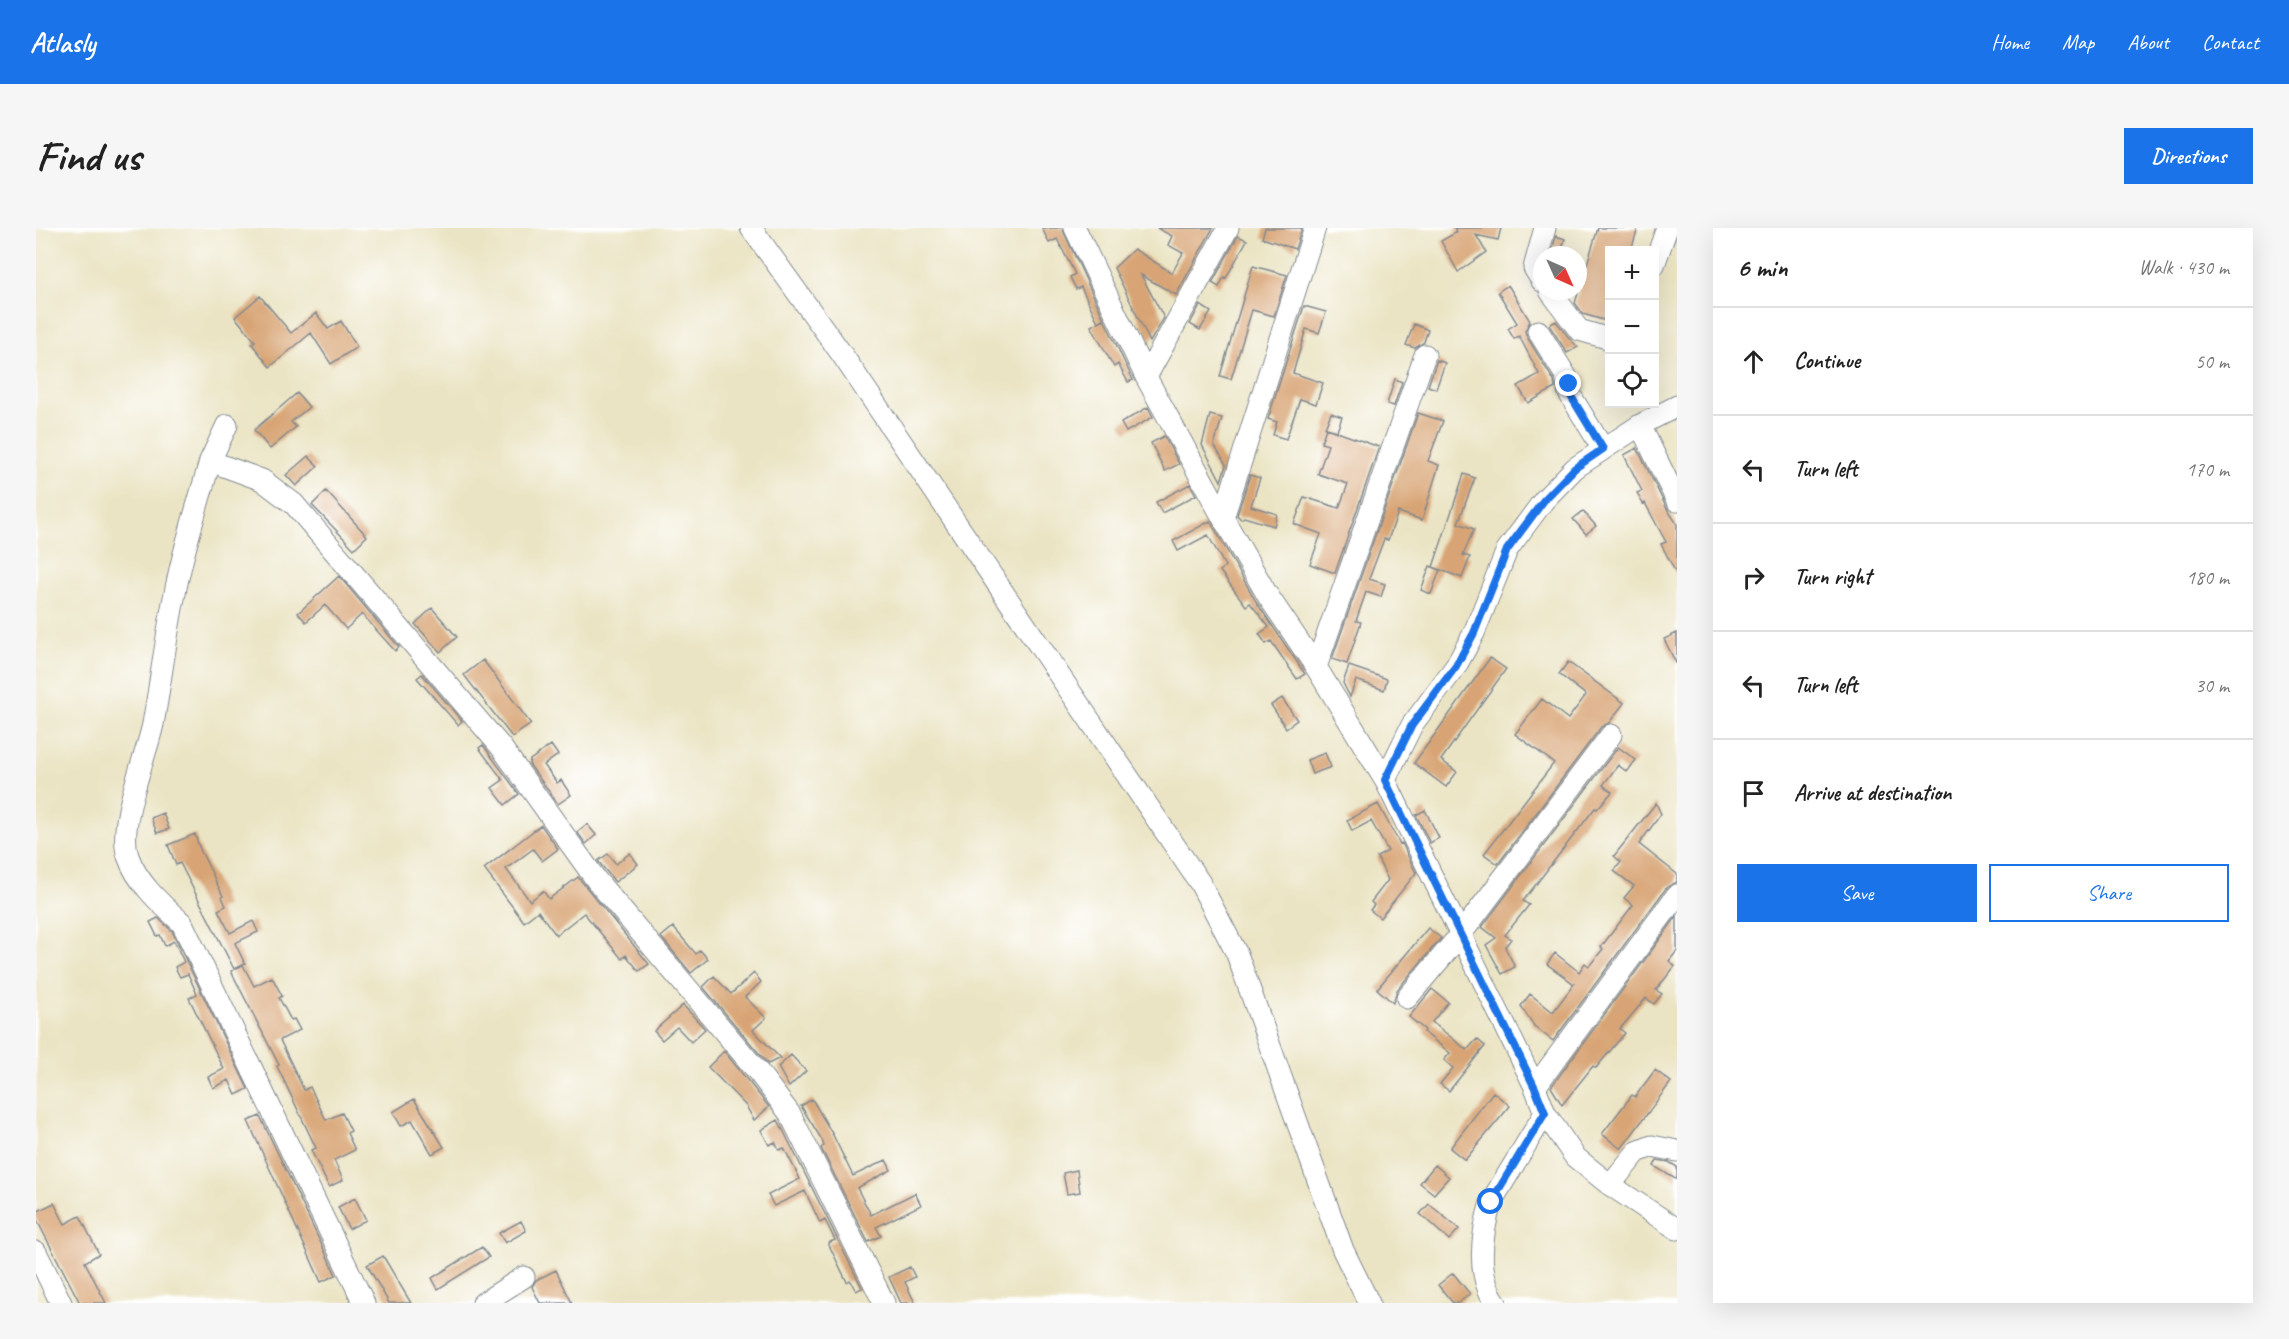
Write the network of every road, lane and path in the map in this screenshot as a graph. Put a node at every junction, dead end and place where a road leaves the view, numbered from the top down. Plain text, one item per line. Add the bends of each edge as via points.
1 (751, 228) edge
2 (1075, 228) edge
3 (1228, 228) edge
4 (1314, 228) edge
5 (1545, 228) edge
6 (1666, 228) edge
7 (1540, 246) edge
8 (1659, 250) edge
9 (1557, 300) edge
10 (1538, 331) dead end
11 (1605, 338) edge
12 (1425, 356) dead end
13 (1146, 377) junction
14 (1677, 406) edge
15 (227, 425) dead end
16 (1640, 425) junction
17 (1603, 449) junction
18 (210, 461) junction
19 (1677, 501) edge
20 (1223, 518) junction
21 (1316, 667) junction
22 (1611, 735) dead end
23 (1385, 780) junction
24 (1677, 895) edge
25 (1461, 934) junction
26 (1407, 998) dead end
27 (1535, 1088) junction
28 (1545, 1113) junction
29 (1677, 1151) edge
30 (1610, 1185) junction
31 (1677, 1229) edge
32 (36, 1252) edge
33 (524, 1276) dead end
34 (61, 1303) edge
35 (364, 1303) edge
36 (483, 1303) edge
37 (884, 1303) edge
38 (1369, 1303) edge
39 (1496, 1303) edge

1 - 38 street via 841,353 1200,883 1238,954 1343,1250
2 - 13 street
3 - 13 street
4 - 20 street
5 - 7 street
6 - 8 street
9 - 11 street via 1579,330
10 - 17 street
12 - 21 street
13 - 20 street
14 - 16 street
15 - 18 street
16 - 17 street
16 - 19 street
17 - 23 street via 1575,468 1544,500 1507,550 1474,633 1456,666 1412,725
18 - 35 street via 175,590 153,724 124,838 128,857 141,880 182,922
18 - 37 street via 262,480 294,504 501,747 597,881 789,1114
20 - 21 street via 1268,596
21 - 23 street
22 - 25 street
23 - 25 street
24 - 27 street
25 - 26 street
25 - 27 street
27 - 28 street
28 - 30 street via 1575,1156
28 - 39 street via 1491,1202 1486,1218 1481,1251 1486,1286
29 - 30 street via 1652,1146 1637,1152
30 - 31 street
32 - 34 street
33 - 36 street

